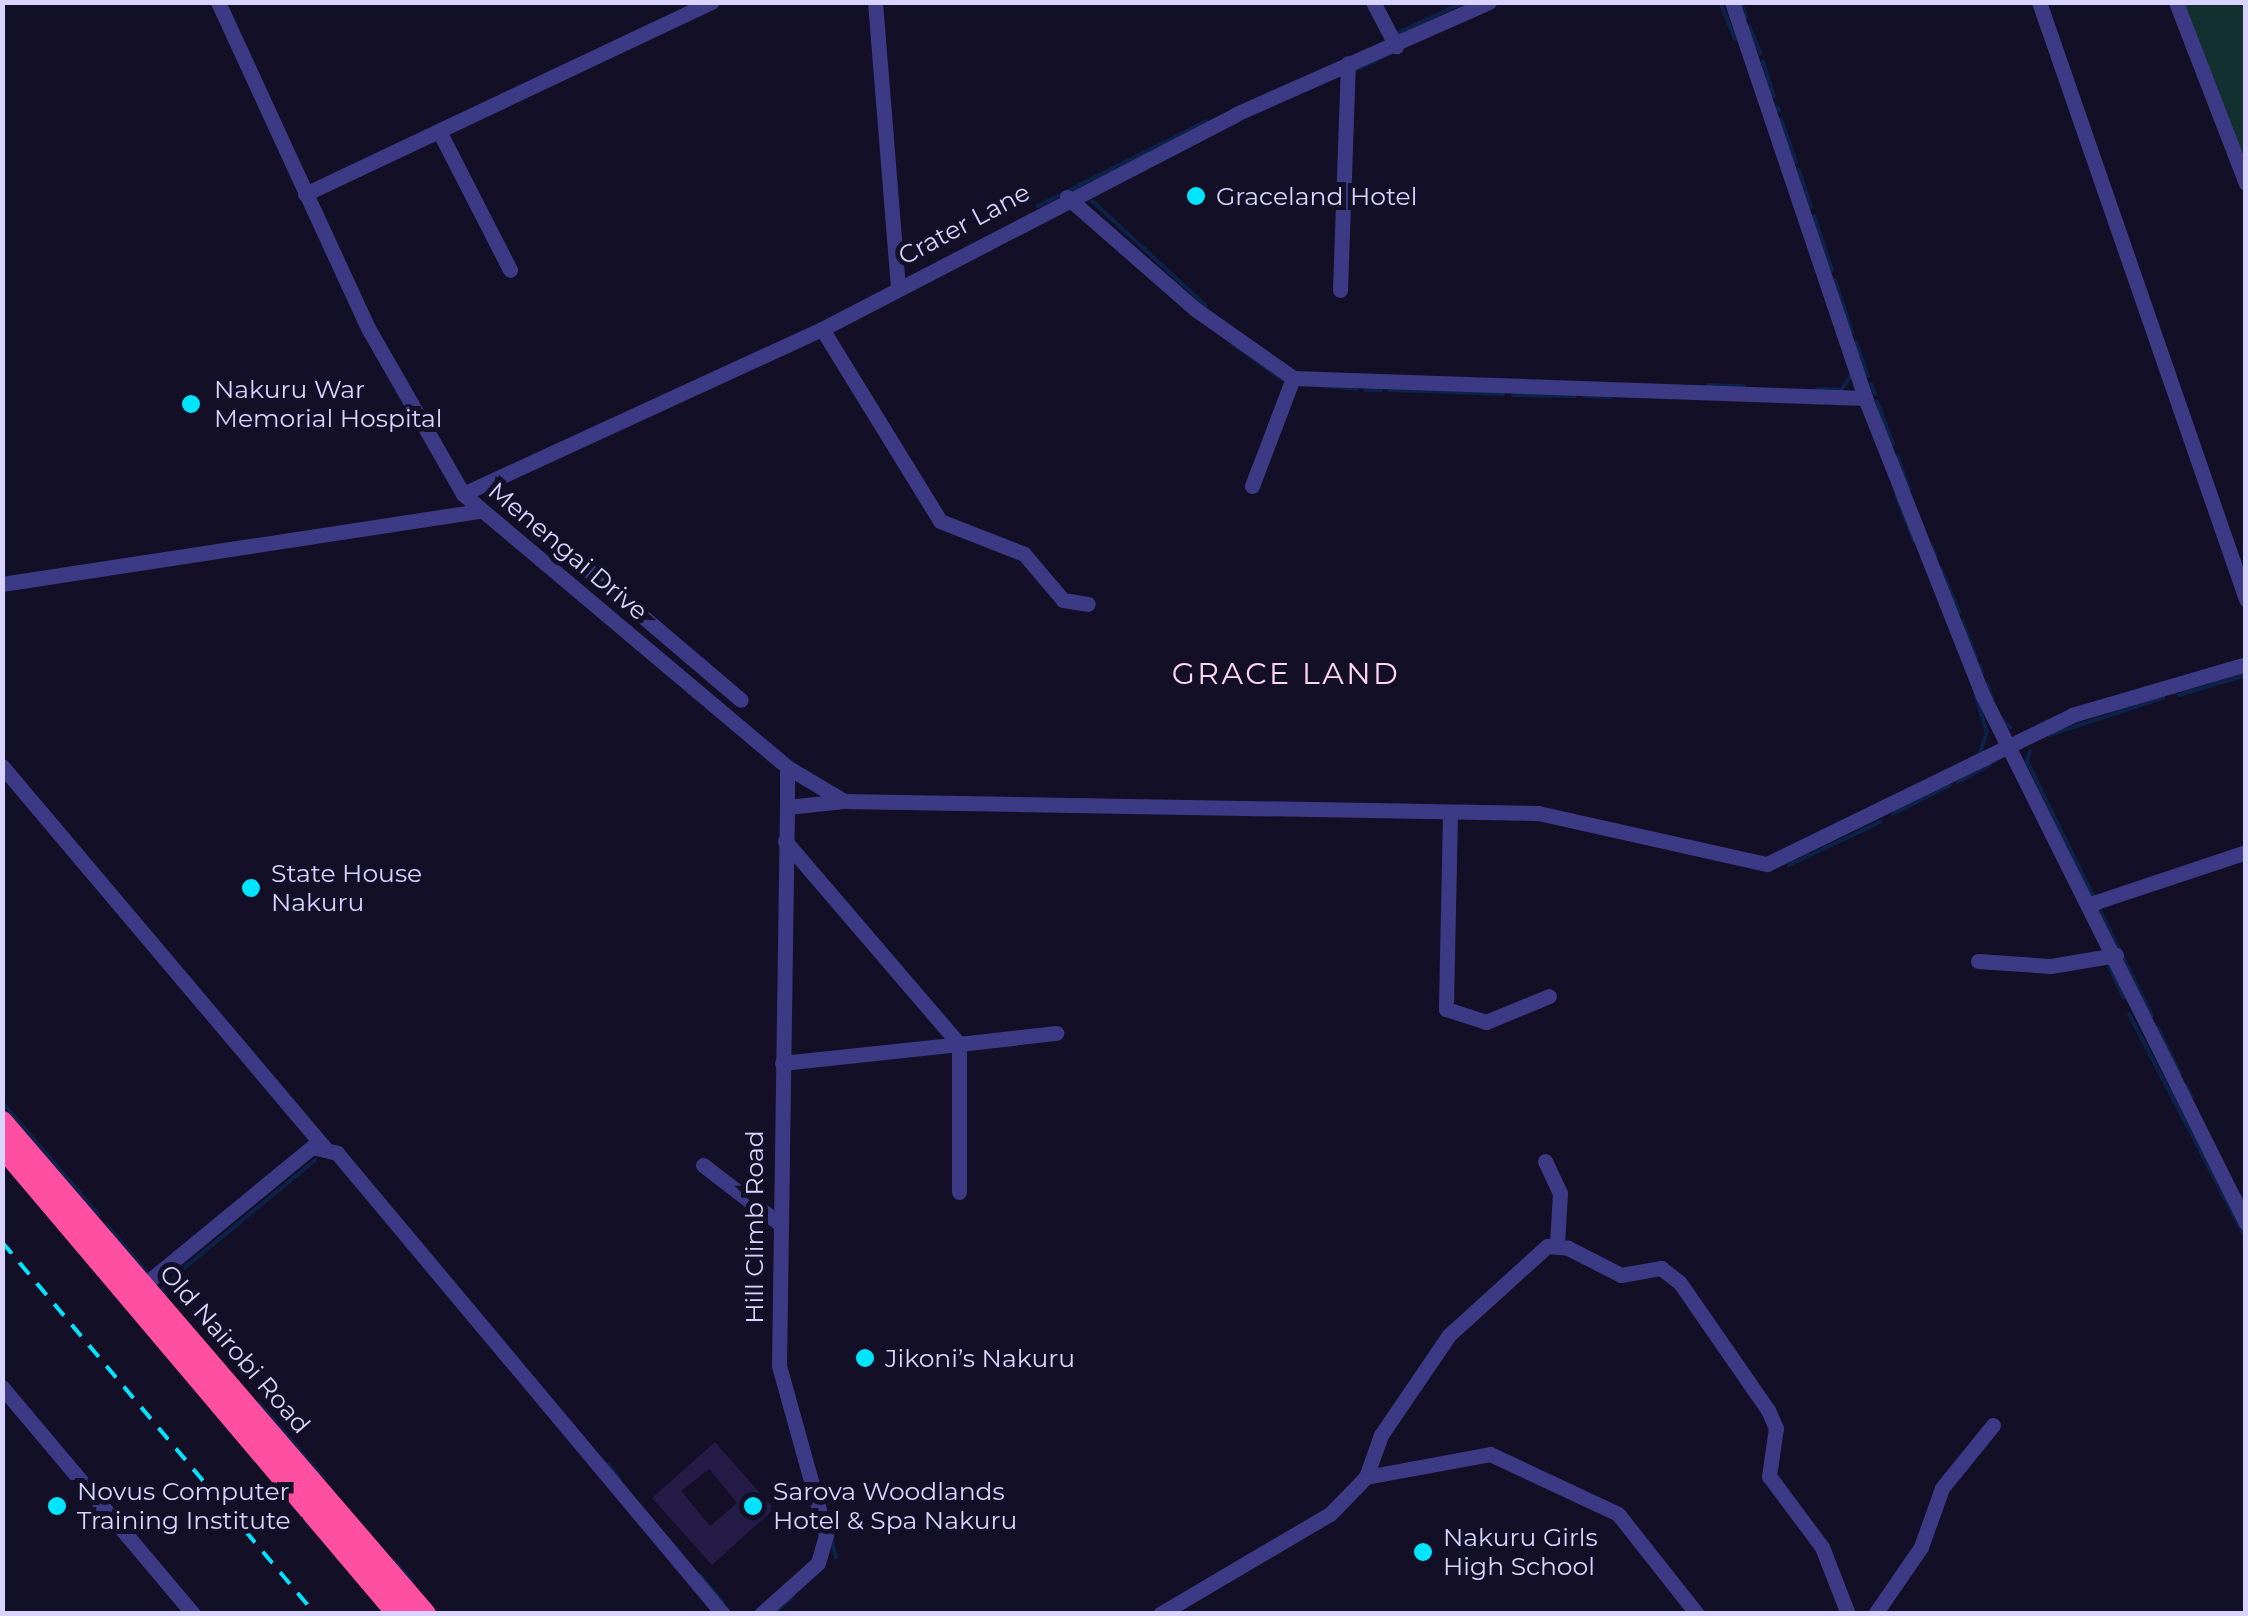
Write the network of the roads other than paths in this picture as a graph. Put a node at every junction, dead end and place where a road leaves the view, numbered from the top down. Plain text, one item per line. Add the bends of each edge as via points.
1 (218, 2) edge
2 (712, 2) edge
3 (875, 2) edge
4 (1373, 2) edge
5 (1489, 2) edge
6 (1732, 2) edge
7 (2040, 2) edge
8 (2176, 2) edge
9 (1396, 46) junction
10 (1348, 62) junction
11 (439, 131) junction
12 (2246, 183) edge
13 (305, 194) junction
14 (1068, 197) junction
15 (510, 270) dead end
16 (898, 287) junction
17 (1340, 290) dead end
18 (822, 329) junction
19 (1293, 378) junction
20 (1864, 398) junction
21 (487, 484) junction
22 (1252, 486) dead end
23 (463, 494) junction
24 (478, 510) junction
25 (2, 584) edge
26 (2246, 599) edge
27 (1088, 604) dead end
28 (2246, 664) edge
29 (741, 700) dead end
30 (2008, 749) junction
31 (2, 766) edge
32 (787, 766) junction
33 (844, 801) junction
34 (787, 807) junction
35 (1450, 814) junction
36 (784, 842) junction
37 (2246, 852) edge
38 (2090, 904) junction
39 (2116, 955) junction
40 (1978, 962) dead end
41 (1549, 996) dead end
42 (1056, 1033) dead end
43 (959, 1044) junction
44 (782, 1063) junction
45 (2, 1122) edge
46 (2, 1146) edge
47 (324, 1147) junction
48 (1544, 1162) dead end
49 (703, 1165) dead end
50 (959, 1192) dead end
51 (2246, 1223) edge
52 (780, 1224) junction
53 (1556, 1244) junction
54 (144, 1285) junction
55 (2, 1387) edge
56 (1993, 1425) dead end
57 (1366, 1478) junction
58 (192, 1614) edge
59 (398, 1614) edge
60 (425, 1614) edge
61 (723, 1614) edge
62 (761, 1614) edge
63 (1160, 1614) edge
64 (1697, 1614) edge
65 (1848, 1614) edge
66 (1874, 1614) edge

1 - 13 street, Menengai Drive
2 - 11 street
3 - 16 street
4 - 9 street
5 - 9 street, Crater Lane
6 - 20 street
7 - 26 street
8 - 12 street
9 - 10 street, Crater Lane
10 - 14 street, Crater Lane
10 - 17 street
11 - 13 street
11 - 15 street
13 - 23 street, Menengai Drive via 368,328
14 - 16 street, Crater Lane
14 - 19 street via 1195,309
16 - 18 street, Crater Lane
18 - 21 street, Crater Lane
18 - 27 street via 940,521 1024,554 1062,600
19 - 20 street
19 - 22 street
20 - 30 street
21 - 23 street, Crater Lane
21 - 29 street
23 - 24 street, Menengai Drive
24 - 25 street
24 - 32 street, Menengai Drive
28 - 30 street via 2072,715
30 - 35 street via 1767,864 1538,813
30 - 38 street
31 - 47 street
32 - 33 street, Menengai Drive
32 - 34 street, Hill Climb Road
33 - 34 street
33 - 35 street
34 - 36 street, Hill Climb Road
35 - 41 street via 1446,1009 1486,1022
36 - 43 street
36 - 44 street, Hill Climb Road
37 - 38 street
38 - 39 street
39 - 40 street via 2051,966
39 - 51 street
42 - 43 street
43 - 44 street
43 - 50 street
44 - 52 street, Hill Climb Road
45 - 54 highway, Old Nairobi Road
46 - 59 highway, Old Nairobi Road
47 - 54 street via 312,1147
47 - 61 street
48 - 53 street via 1560,1194
49 - 52 street
52 - 62 street, Hill Climb Road via 780,1376 826,1535 818,1564
53 - 57 street via 1501,1283 1450,1335 1381,1436
53 - 65 street via 1621,1275 1661,1268 1680,1282 1768,1410 1776,1428 1770,1476 1822,1547
54 - 60 highway, Old Nairobi Road
55 - 58 street
56 - 66 street via 1942,1488 1921,1547
57 - 63 street via 1330,1514
57 - 64 street via 1500,1456 1618,1514

